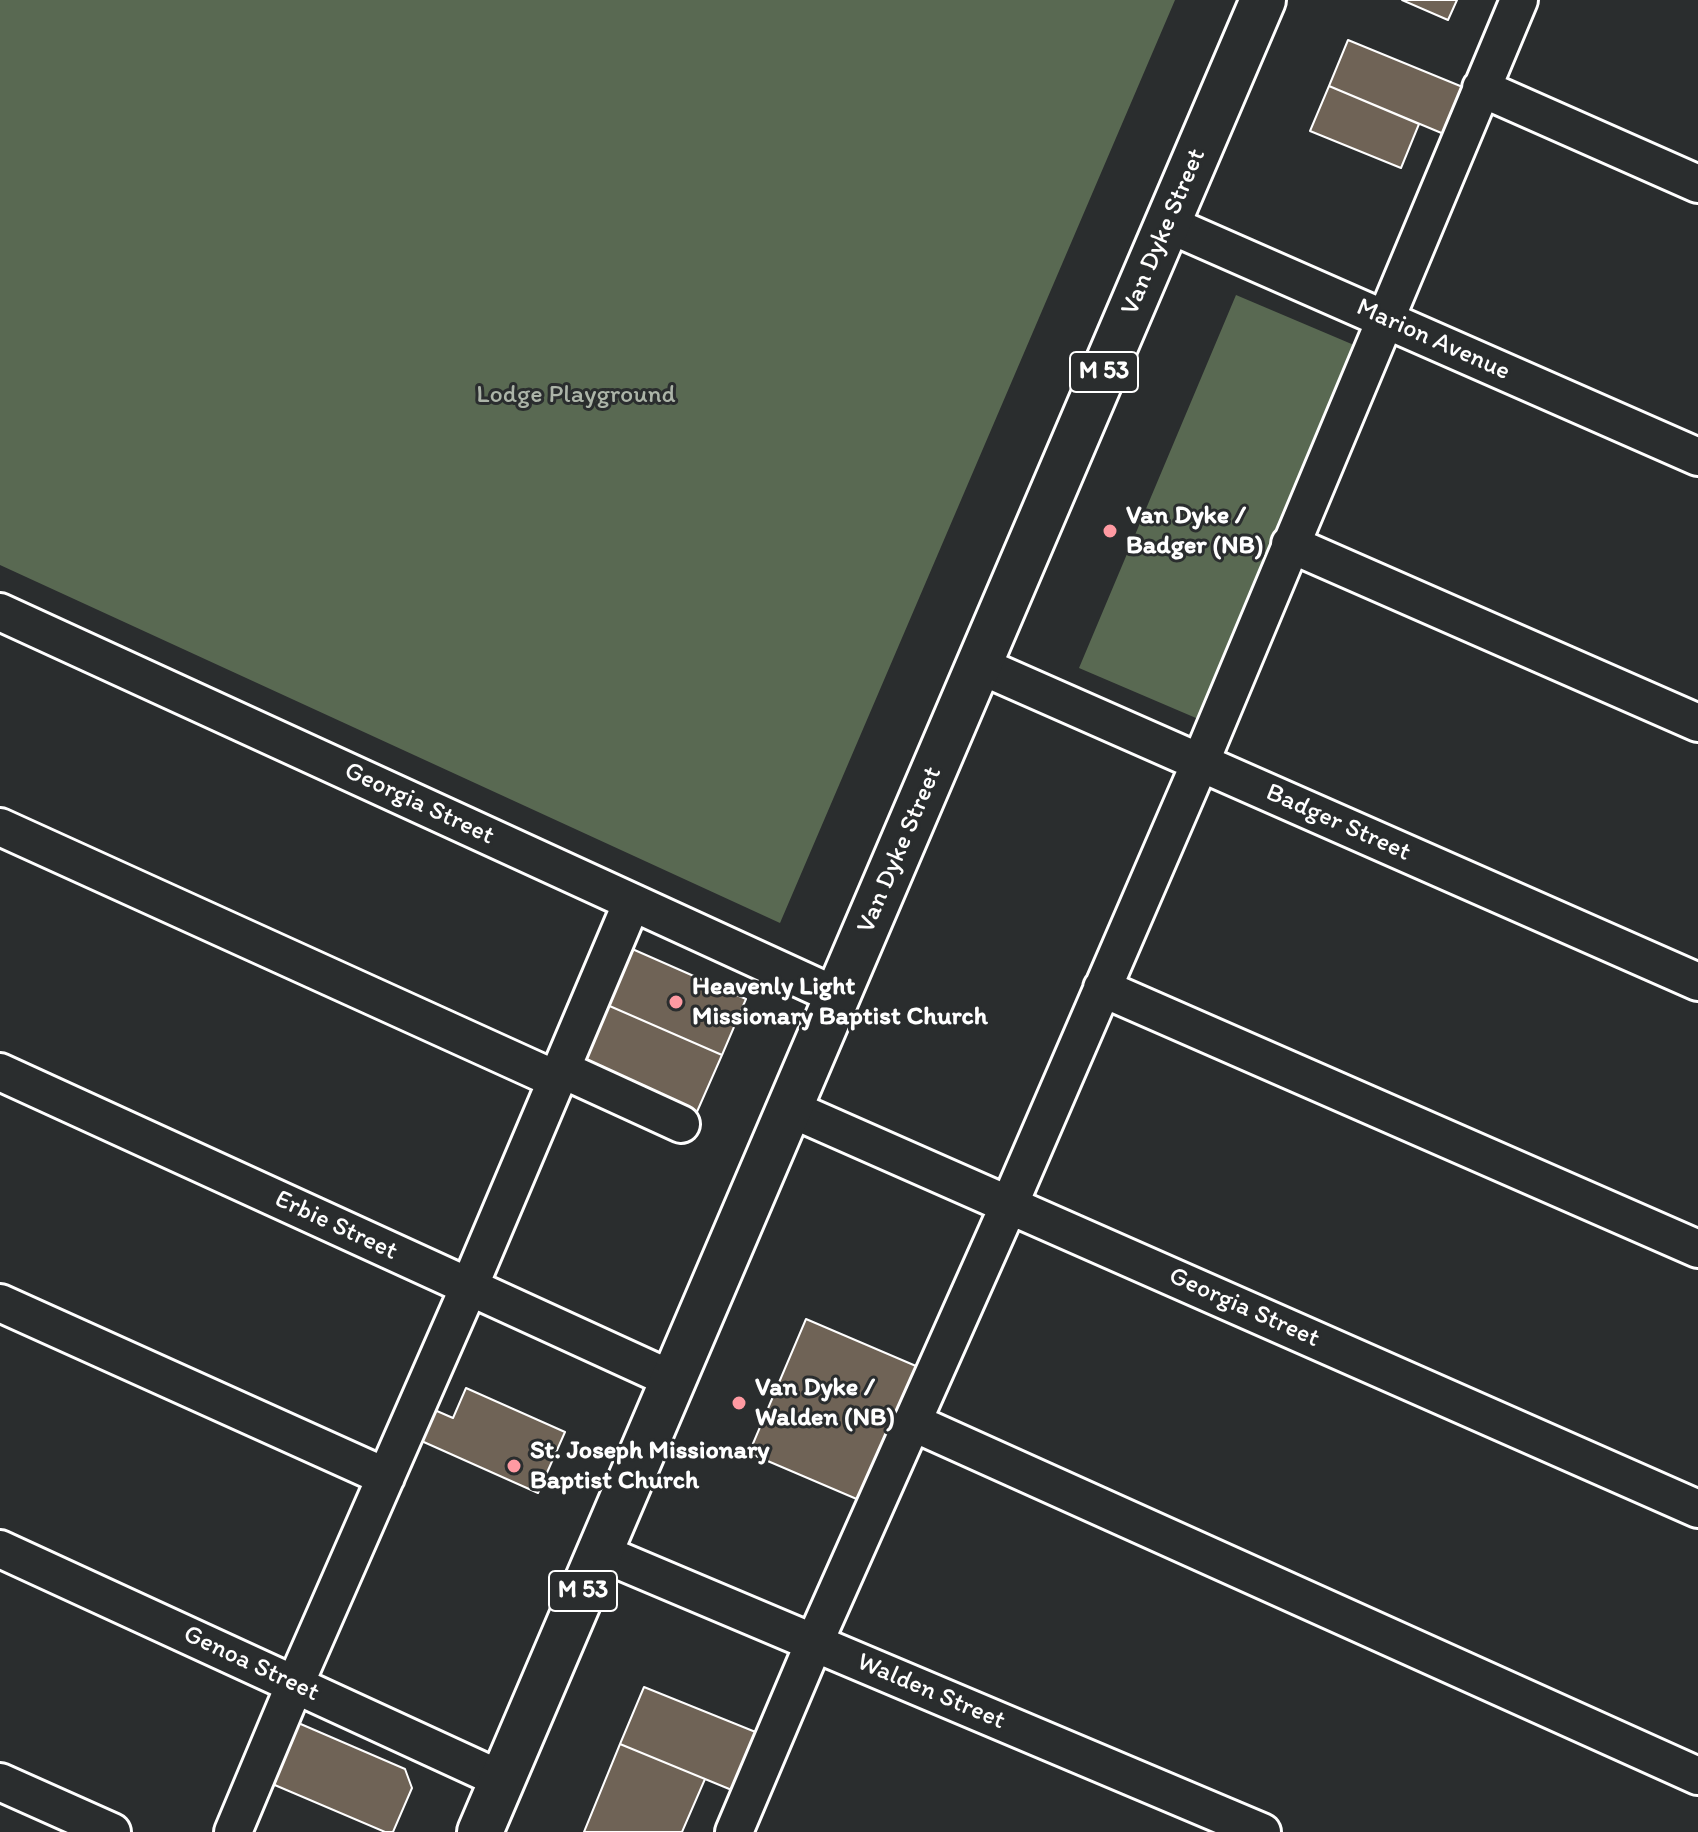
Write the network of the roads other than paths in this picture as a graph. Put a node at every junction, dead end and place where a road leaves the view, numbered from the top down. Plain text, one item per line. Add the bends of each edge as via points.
1 (1263, 0) edge
2 (1519, 0) edge
3 (1481, 88) junction
4 (1698, 184) edge
5 (1168, 224) junction
6 (1384, 319) junction
7 (1698, 457) edge
8 (1290, 544) junction
9 (0, 612) edge
10 (979, 665) junction
11 (1698, 723) edge
12 (1200, 763) junction
13 (0, 827) edge
14 (632, 902) junction
15 (1698, 982) edge
16 (1102, 988) junction
17 (837, 996) junction
18 (0, 1072) edge
19 (559, 1075) junction
20 (789, 1108) junction
21 (681, 1124) dead end
22 (1009, 1205) junction
23 (1698, 1249) edge
24 (469, 1287) junction
25 (0, 1303) edge
26 (673, 1380) junction
27 (912, 1422) junction
28 (386, 1477) junction
29 (1698, 1509) edge
30 (0, 1549) edge
31 (599, 1552) junction
32 (814, 1643) junction
33 (295, 1684) junction
34 (1698, 1776) edge
35 (502, 1780) junction
36 (0, 1782) edge
37 (112, 1832) edge
38 (233, 1832) edge
39 (480, 1832) edge
40 (734, 1832) edge
41 (1262, 1832) edge

1 - 5 main road, Van Dyke Street / M 53
2 - 3 street
3 - 4 street
3 - 6 street
5 - 6 street, Marion Avenue
5 - 10 main road, Van Dyke Street / M 53
6 - 7 street, Marion Avenue
6 - 8 street
8 - 11 street
8 - 12 street
9 - 14 street, Georgia Street
10 - 12 street, Badger Street
10 - 17 main road, Van Dyke Street / M 53
12 - 15 street, Badger Street
12 - 16 street
13 - 19 street
14 - 17 street, Georgia Street
14 - 19 street
16 - 22 street
16 - 23 street
17 - 20 main road, Van Dyke Street / M 53
18 - 24 street, Erbie Street
19 - 21 street
19 - 24 street
20 - 22 street, Georgia Street
20 - 26 main road, Van Dyke Street / M 53
22 - 27 street
22 - 29 street, Georgia Street
24 - 26 street, Erbie Street
24 - 28 street
25 - 28 street
26 - 31 main road, Van Dyke Street / M 53
27 - 32 street
27 - 34 street
28 - 33 street
30 - 33 street, Genoa Street
31 - 32 street, Walden Street
31 - 35 main road, Van Dyke Street / M 53
32 - 40 street
32 - 41 street, Walden Street
33 - 35 street, Genoa Street
33 - 38 street
35 - 39 main road, Van Dyke Street / M 53
36 - 37 street

